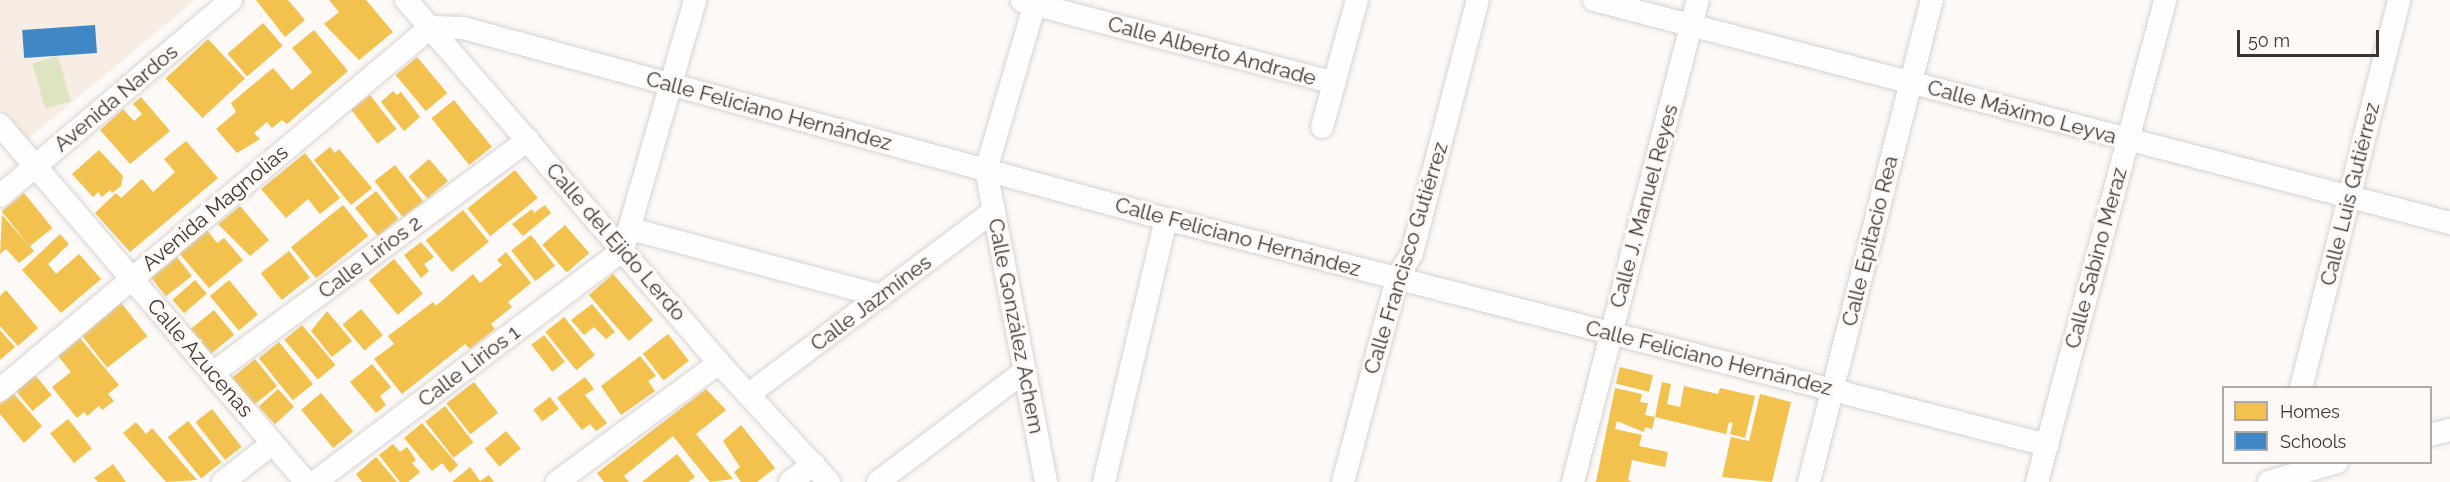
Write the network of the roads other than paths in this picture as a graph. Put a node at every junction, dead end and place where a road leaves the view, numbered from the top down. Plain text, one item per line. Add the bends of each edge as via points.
1 (231, 0) edge
2 (406, 0) edge
3 (695, 0) edge
4 (1357, 0) edge
5 (1478, 0) edge
6 (1594, 0) edge
7 (1698, 0) edge
8 (1932, 0) edge
9 (2165, 0) edge
10 (2399, 0) edge
11 (1030, 1) edge
12 (1691, 26) junction
13 (431, 27) junction
14 (1910, 83) junction
15 (1334, 84) junction
16 (671, 85) junction
17 (0, 125) edge
18 (1322, 127) dead end
19 (528, 140) junction
20 (2128, 140) junction
21 (35, 166) junction
22 (986, 171) junction
23 (0, 196) edge
24 (2349, 197) junction
25 (994, 211) junction
26 (1166, 219) junction
27 (2450, 223) edge
28 (631, 229) junction
29 (623, 250) junction
30 (132, 279) junction
31 (1397, 279) junction
32 (881, 296) junction
33 (1611, 333) junction
34 (719, 363) junction
35 (1025, 371) junction
36 (213, 373) junction
37 (2301, 386) edge
38 (0, 390) edge
39 (1832, 390) junction
40 (749, 394) junction
41 (2450, 430) edge
42 (2432, 434) edge
43 (273, 443) junction
44 (2047, 445) junction
45 (814, 464) junction
46 (2328, 464) edge
47 (2276, 475) edge
48 (223, 482) edge
49 (306, 482) edge
50 (315, 482) edge
51 (558, 482) edge
52 (790, 482) edge
53 (830, 482) edge
54 (878, 482) edge
55 (1046, 482) edge
56 (1104, 482) edge
57 (1343, 482) edge
58 (1573, 482) edge
59 (1809, 482) edge
60 (2037, 482) edge

1 - 21 street, Avenida Nardos
2 - 13 street, Calle del Ejido Lerdo
3 - 16 street
4 - 15 street
5 - 31 street, Calle Francisco Gutiérrez via 1412,254
6 - 12 street, Calle Máximo Leyva
7 - 12 street, Calle J. Manuel Reyes
8 - 14 street, Calle Epitacio Rea
9 - 20 street, Calle Sabino Meraz
10 - 24 street, Calle Luis Gutiérrez
11 - 15 street, Calle Alberto Andrade
11 - 22 street
12 - 14 street, Calle Máximo Leyva
12 - 33 street, Calle J. Manuel Reyes
13 - 16 street, Calle Feliciano Hernández via 463,28
13 - 19 street, Calle del Ejido Lerdo
13 - 30 street, Avenida Magnolias
14 - 20 street, Calle Máximo Leyva
14 - 39 street, Calle Epitacio Rea
15 - 18 street
16 - 22 street, Calle Feliciano Hernández
16 - 28 street
17 - 21 street, Calle Azucenas
19 - 29 street, Calle del Ejido Lerdo
19 - 36 street, Calle Lirios 2
20 - 24 street, Calle Máximo Leyva
20 - 44 street, Calle Sabino Meraz
21 - 23 street, Avenida Nardos
21 - 30 street, Calle Azucenas
22 - 25 street, Calle González Achem
22 - 26 street, Calle Feliciano Hernández
24 - 27 street, Calle Máximo Leyva
24 - 37 street, Calle Luis Gutiérrez
25 - 32 street, Calle Jazmínes
25 - 35 street, Calle González Achem
26 - 31 street, Calle Feliciano Hernández
26 - 56 street
28 - 29 street
28 - 32 street
29 - 34 street, Calle del Ejido Lerdo
29 - 50 street, Calle Lirios 1
30 - 36 street, Calle Azucenas
30 - 38 street, Avenida Magnolias
31 - 33 street, Calle Feliciano Hernández
31 - 57 street, Calle Francisco Gutiérrez
32 - 40 street, Calle Jazmínes
33 - 39 street, Calle Feliciano Hernández
33 - 58 street, Calle J. Manuel Reyes
34 - 40 street, Calle del Ejido Lerdo
34 - 51 street
35 - 54 street
35 - 55 street, Calle González Achem
36 - 43 street, Calle Azucenas
39 - 44 street, Calle Feliciano Hernández
39 - 59 street, Calle Epitacio Rea
40 - 45 street, Calle del Ejido Lerdo
41 - 42 street
43 - 48 street
43 - 49 street, Calle Azucenas
44 - 60 street, Calle Sabino Meraz
45 - 52 street
45 - 53 street, Calle del Ejido Lerdo
46 - 47 street

